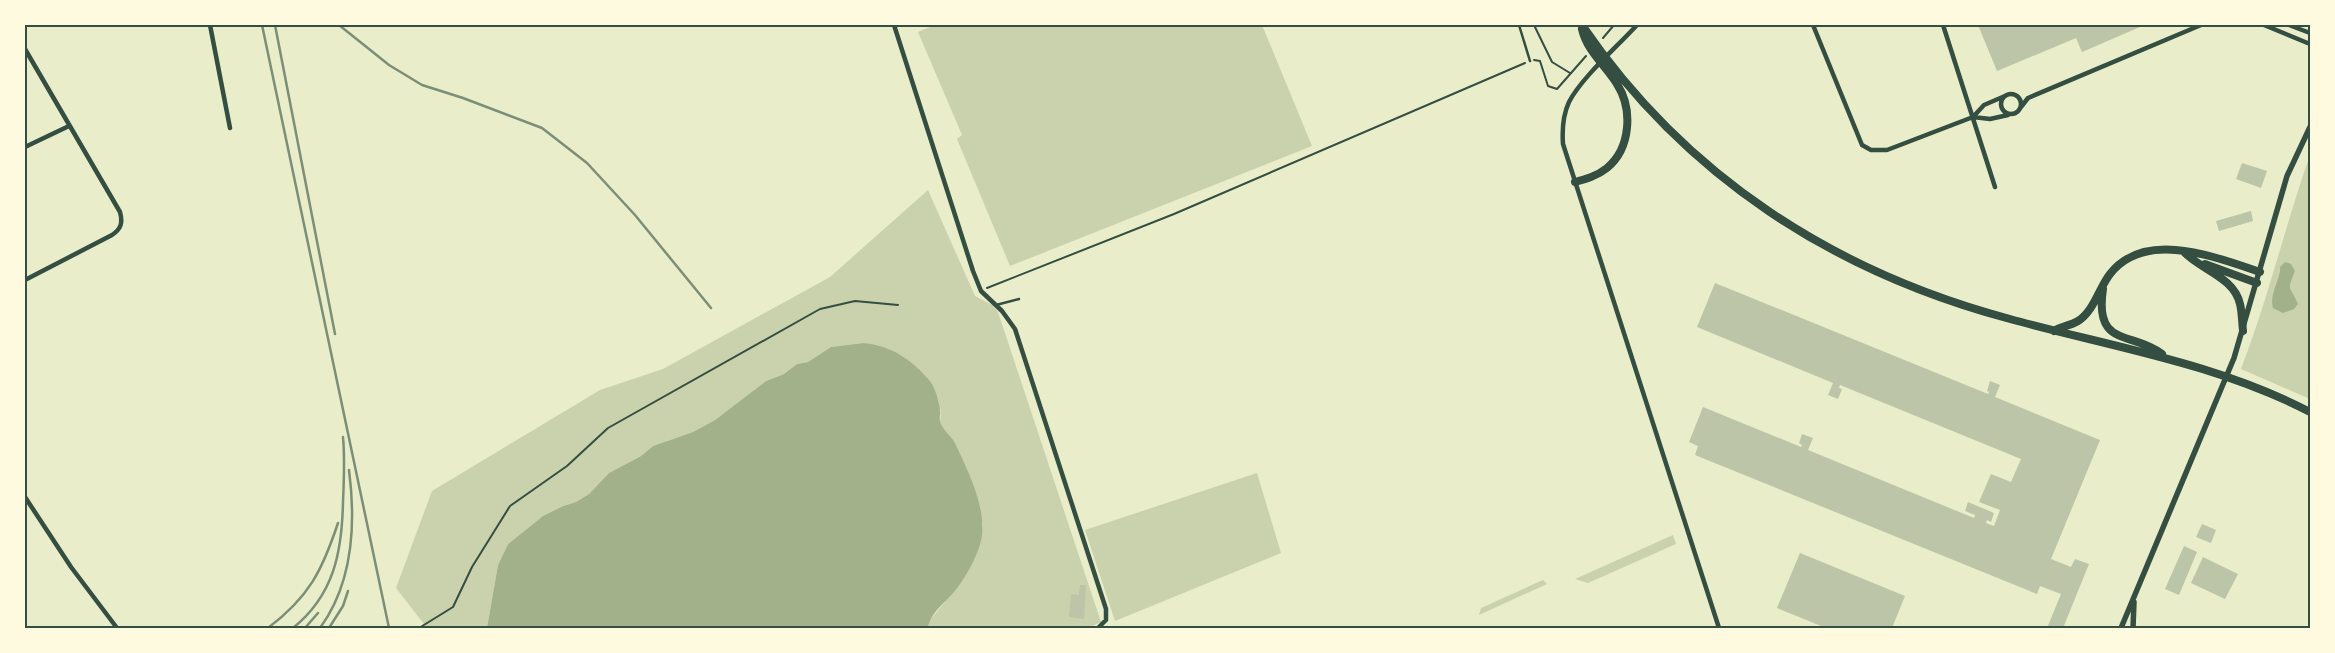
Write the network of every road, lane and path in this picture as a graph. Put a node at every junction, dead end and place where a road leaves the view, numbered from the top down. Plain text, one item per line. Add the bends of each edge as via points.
1 (210, 25) edge
2 (894, 25) edge
3 (1519, 25) edge
4 (1534, 25) edge
5 (1582, 25) edge
6 (1614, 25) edge
7 (1637, 25) edge
8 (1813, 25) edge
9 (1943, 25) edge
10 (2201, 25) edge
11 (2264, 25) edge
12 (2289, 25) edge
13 (2310, 33) edge
14 (1607, 34) dead end
15 (2310, 44) edge
16 (25, 49) edge
17 (1585, 58) dead end
18 (1530, 61) junction
19 (1570, 74) junction
20 (2014, 95) junction
21 (2006, 96) junction
22 (2028, 98) junction
23 (2021, 107) junction
24 (2011, 114) junction
25 (1973, 117) junction
26 (69, 126) junction
27 (2310, 127) edge
28 (230, 128) dead end
29 (25, 147) edge
30 (1575, 182) junction
31 (1995, 187) dead end
32 (2184, 252) junction
33 (2260, 272) junction
34 (25, 280) edge
35 (2257, 283) junction
36 (2103, 284) junction
37 (981, 291) junction
38 (1019, 299) dead end
39 (898, 305) dead end
40 (996, 305) junction
41 (2054, 331) junction
42 (2243, 331) junction
43 (2168, 358) junction
44 (2310, 412) edge
45 (25, 497) edge
46 (2134, 600) junction
47 (117, 628) edge
48 (419, 628) edge
49 (1098, 628) edge
50 (1719, 628) edge
51 (2122, 628) edge
52 (2133, 628) edge

1 - 28 street
2 - 37 street
3 - 18 lane
4 - 19 path via 1552,62
5 - 30 main road via 1585,42 1623,96 1628,128 1624,142 1608,168
5 - 41 main road via 1610,64 1658,119 1726,180 1765,209 1837,254 1902,284 1969,308
6 - 14 path
7 - 30 street via 1570,101 1564,119 1563,144
8 - 25 street via 1862,145 1871,150 1887,150
9 - 25 street
10 - 22 street
11 - 15 street
12 - 13 street
16 - 26 street
17 - 19 path
18 - 19 path via 1540,61 1548,86 1552,88 1557,89
18 - 37 path via 1174,214
20 - 21 street
20 - 22 street
20 - 23 street via 2020,100
21 - 24 street via 2001,108 2006,114
21 - 25 street via 1984,105
22 - 23 street
23 - 24 street
24 - 25 street via 1990,119
25 - 31 street
26 - 29 street
26 - 34 street via 122,220 112,235
27 - 33 street via 2287,176
30 - 50 street
32 - 33 main road via 2196,252
32 - 35 main road via 2242,280
32 - 36 main road via 2160,249 2136,254 2120,263
32 - 42 main road via 2196,264 2227,283 2234,292 2240,304
33 - 35 street
35 - 42 street
36 - 41 main road via 2087,314
36 - 43 main road via 2101,309 2109,328 2121,338 2159,351
37 - 40 street
38 - 40 lane
39 - 48 path via 855,301 820,309 608,428 567,466 510,506 472,567 453,607
40 - 49 street via 1015,329 1106,609 1106,620
41 - 43 main road
42 - 46 street via 2222,390
43 - 44 main road via 2236,379
45 - 47 street
46 - 51 street
46 - 52 street

